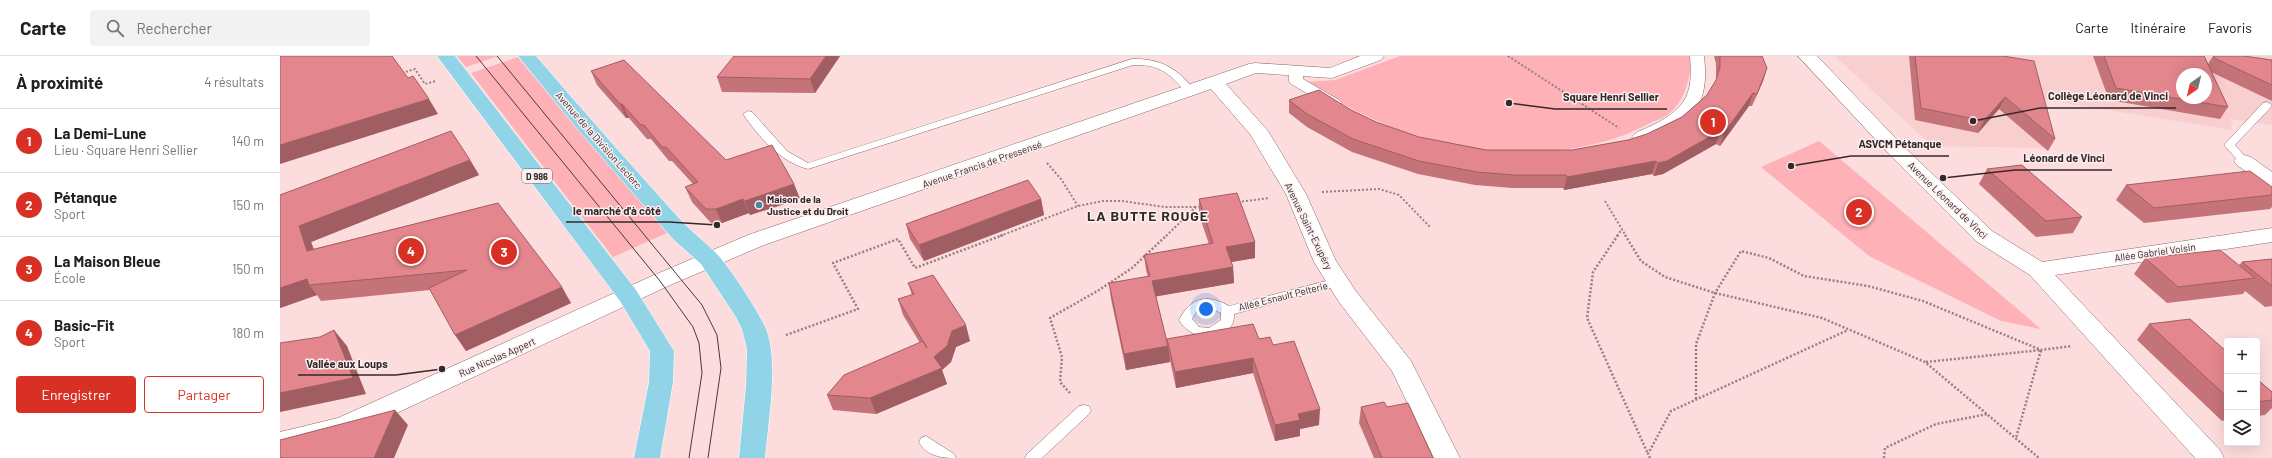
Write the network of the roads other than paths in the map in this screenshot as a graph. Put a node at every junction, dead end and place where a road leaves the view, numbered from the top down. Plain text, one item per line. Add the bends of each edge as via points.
1 (446, 56) edge
2 (527, 56) edge
3 (1375, 56) edge
4 (1697, 56) edge
5 (1807, 56) edge
6 (1257, 62) edge
7 (1296, 71) junction
8 (1214, 81) junction
9 (1189, 90) junction
10 (2267, 105) dead end
11 (1344, 109) edge
12 (748, 114) dead end
13 (1632, 140) edge
14 (2244, 161) joint
15 (2272, 180) edge
16 (2272, 235) edge
17 (709, 260) junction
18 (2038, 270) junction
19 (1338, 282) junction
20 (628, 296) junction
21 (1227, 311) dead end
22 (1084, 410) road end
23 (280, 442) edge
24 (926, 442) dead end
25 (647, 458) edge
26 (752, 458) edge
27 (949, 458) edge
28 (1032, 458) edge
29 (1447, 458) edge
30 (2211, 458) edge

1 - 20 main road, D 986
2 - 17 main road, Avenue de la Division Leclerc via 676,228
3 - 7 street, Avenue Francis de Pressensé via 1332,73
4 - 13 street via 1699,81 1690,107 1660,128
5 - 18 street, Avenue Léonard de Vinci via 1897,151 1984,236
6 - 7 street, Avenue Francis de Pressensé
6 - 8 street, Avenue Francis de Pressensé
7 - 11 street via 1296,81
8 - 9 street, Avenue Francis de Pressensé
8 - 19 street, Avenue Saint-Exupéry via 1258,131 1296,194 1325,262
9 - 12 lane via 1168,68 1149,61 1132,62 808,166 800,166 790,159
9 - 17 street, Avenue Francis de Pressensé via 756,240
10 - 14 lane via 2229,145
14 - 15 street
16 - 18 street, Allée Gabriel Voisin
17 - 20 street, Rue Nicolas Appert
17 - 26 main road, Avenue de la Division Leclerc via 746,314 754,329 759,349 759,386
18 - 30 street, Avenue Léonard de Vinci
19 - 21 lane, Allée Esnault Pelterie
19 - 29 street, Avenue Saint-Exupéry via 1402,366
20 - 23 street, Rue Nicolas Appert via 343,427
20 - 25 main road, D 986 via 662,351 661,382
22 - 28 lane
24 - 27 lane

